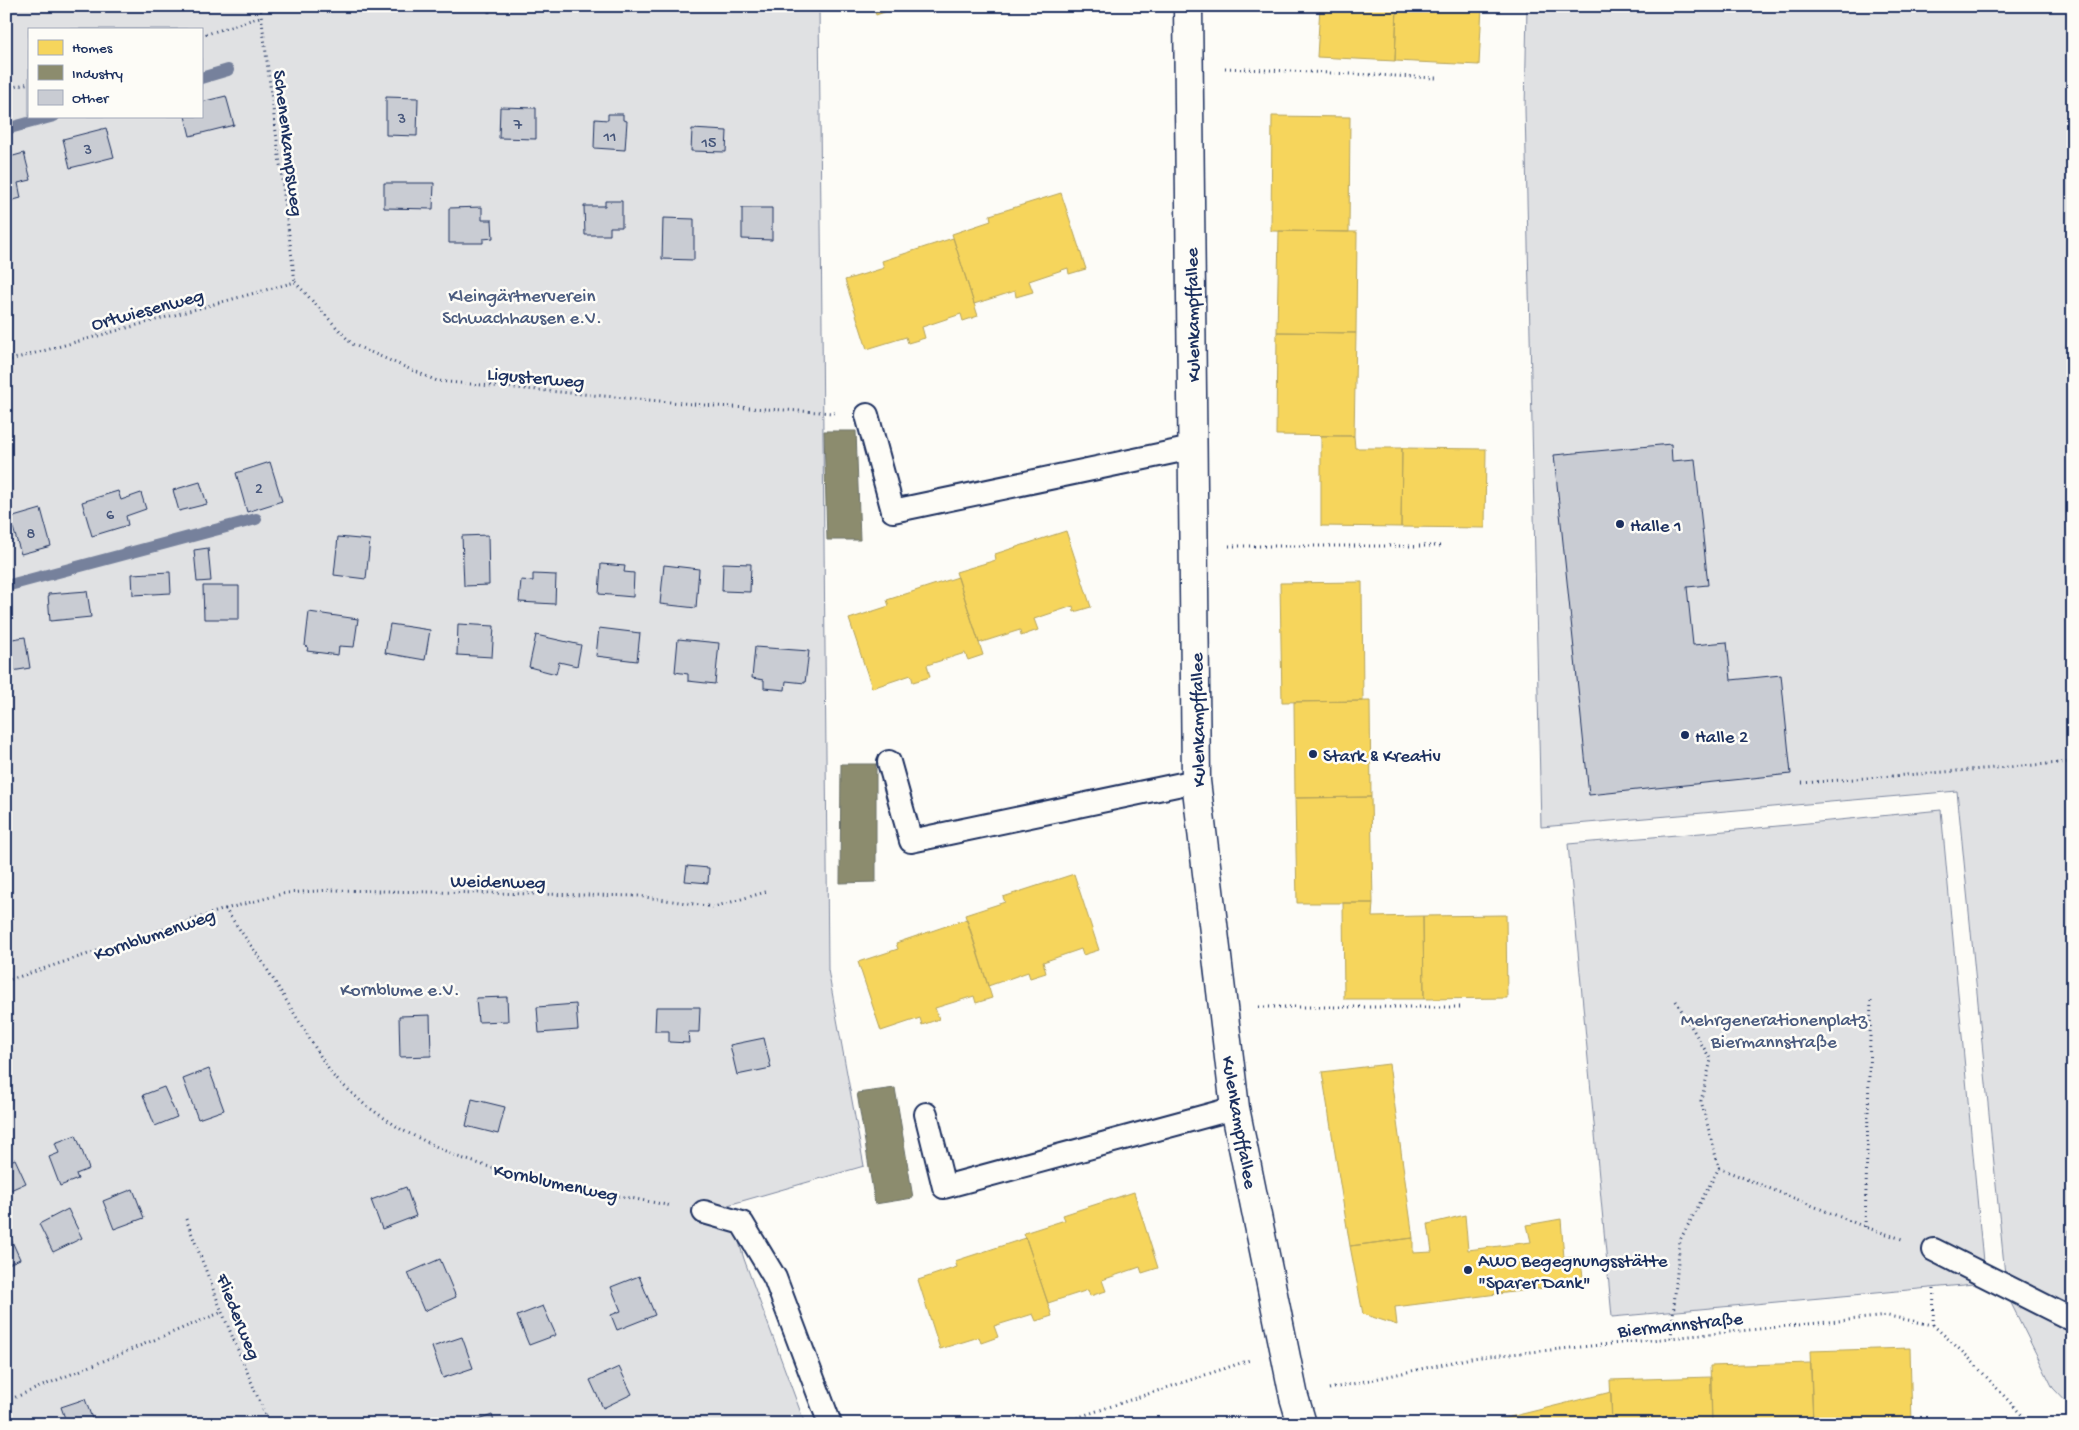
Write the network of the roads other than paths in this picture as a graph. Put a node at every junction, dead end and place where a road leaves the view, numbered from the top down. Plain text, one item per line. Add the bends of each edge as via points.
1 (1188, 6) edge
2 (867, 415) dead end
3 (1192, 448) junction
4 (888, 762) dead end
5 (1196, 781) junction
6 (1235, 1108) junction
7 (926, 1114) dead end
8 (704, 1212) road end
9 (1934, 1250) road end
10 (2073, 1320) edge
11 (830, 1424) edge
12 (1302, 1424) edge

1 - 3 street, Kulenkampffallee
2 - 3 lane via 893,510
3 - 5 street, Kulenkampffallee
4 - 5 lane via 910,841
5 - 6 street, Kulenkampffallee
6 - 7 lane via 944,1187
6 - 12 street, Kulenkampffallee
8 - 11 lane via 742,1223 775,1278
9 - 10 lane

